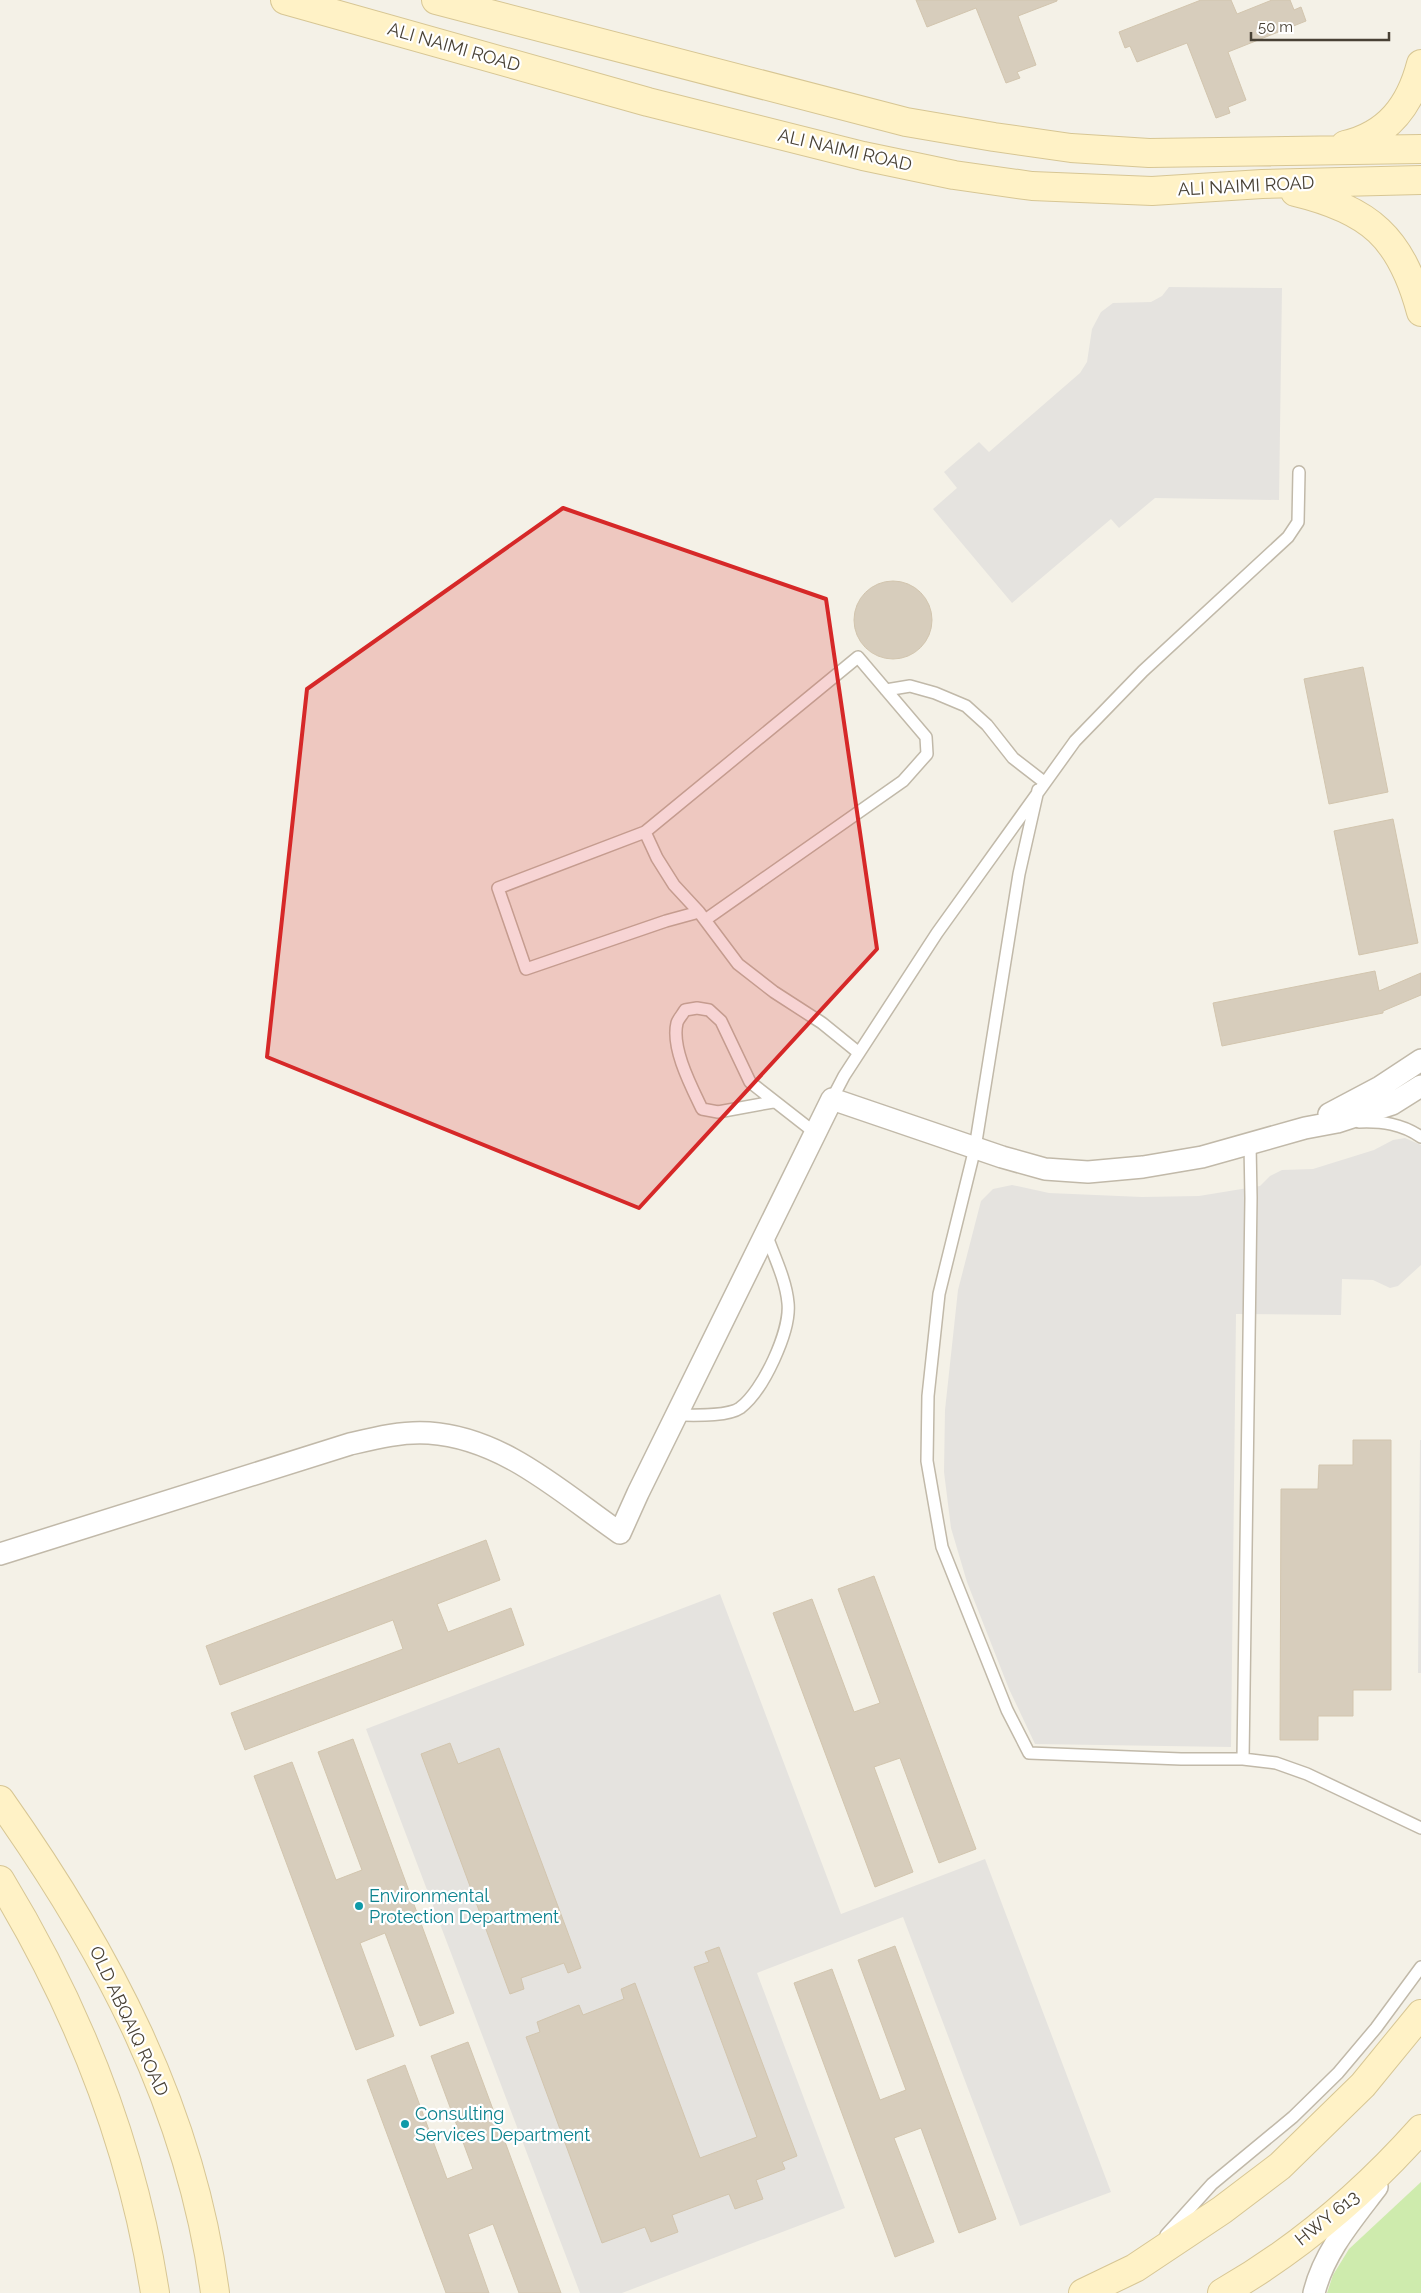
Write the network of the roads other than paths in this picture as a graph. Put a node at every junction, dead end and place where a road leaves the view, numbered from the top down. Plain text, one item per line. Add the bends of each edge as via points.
1 (285, 0) edge
2 (436, 0) edge
3 (1421, 64) edge
4 (1421, 149) edge
5 (1314, 152) junction
6 (1421, 180) edge
7 (1262, 184) junction
8 (1421, 312) edge
9 (1299, 472) dead end
10 (886, 690) junction
11 (1041, 786) junction
12 (645, 832) junction
13 (702, 916) junction
14 (859, 1053) junction
15 (1421, 1060) edge
16 (1421, 1086) edge
17 (832, 1099) junction
18 (773, 1102) junction
19 (1337, 1122) junction
20 (1305, 1128) junction
21 (814, 1132) junction
22 (1421, 1137) edge
23 (1250, 1144) junction
24 (975, 1148) junction
25 (766, 1234) junction
26 (676, 1415) junction
27 (0, 1554) edge
28 (1243, 1759) junction
29 (0, 1800) edge
30 (1419, 1822) edge
31 (0, 1880) edge
32 (1421, 1968) edge
33 (1421, 2014) edge
34 (1414, 2137) edge
35 (1135, 2268) junction
36 (155, 2293) edge
37 (215, 2293) edge
38 (1083, 2293) edge
39 (1222, 2293) edge
40 (1314, 2293) edge

1 - 7 main road, ALI NAIMI ROAD via 648,102 863,156 954,175 1032,186 1099,190
2 - 5 main road, ALI NAIMI ROAD via 897,120 994,138 1071,148 1149,153
3 - 5 main road via 1416,85 1405,103 1380,131 1363,141
4 - 5 main road, ALI NAIMI ROAD
6 - 7 main road, ALI NAIMI ROAD
7 - 8 main road via 1328,200 1354,212 1376,228 1394,247 1406,269
9 - 11 lane via 1298,522 1288,537 1143,671 1075,741
10 - 11 lane via 910,686 935,692 966,706
10 - 12 lane via 858,657
10 - 13 lane via 926,737 927,754 903,781
11 - 14 lane via 937,933
11 - 24 lane via 1019,874
12 - 13 lane via 661,865
12 - 13 lane via 498,888 526,969 666,921
13 - 14 lane via 738,964
14 - 17 lane
15 - 20 street via 1380,1087
16 - 19 street via 1392,1104
17 - 21 street
17 - 24 street
18 - 18 lane via 750,1082 721,1021 710,1010 685,1010 677,1022 676,1039 686,1075 702,1109 718,1112
18 - 21 lane
19 - 20 street
19 - 22 lane via 1381,1121 1411,1130
20 - 23 street
21 - 25 street
23 - 24 street via 1143,1167 1088,1172 1045,1169
23 - 28 lane
24 - 28 lane via 939,1294 928,1396 927,1461 942,1547 1008,1710 1029,1753
25 - 26 street
25 - 26 lane via 788,1303 787,1326 761,1384 739,1408 711,1415
26 - 27 street via 620,1534 545,1479 503,1454 467,1439 428,1433 385,1436 350,1444
28 - 30 lane via 1276,1763
29 - 37 main road, OLD ABQAIQ ROAD via 84,1927 149,2055 191,2174
31 - 36 main road via 46,1960 97,2073 137,2198
32 - 35 lane via 1338,2073 1293,2117 1212,2184
33 - 35 main road via 1363,2086 1280,2166 1222,2210
34 - 39 main road, HWY 613 via 1352,2201
34 - 40 street via 1335,2244 1322,2267
35 - 38 main road

